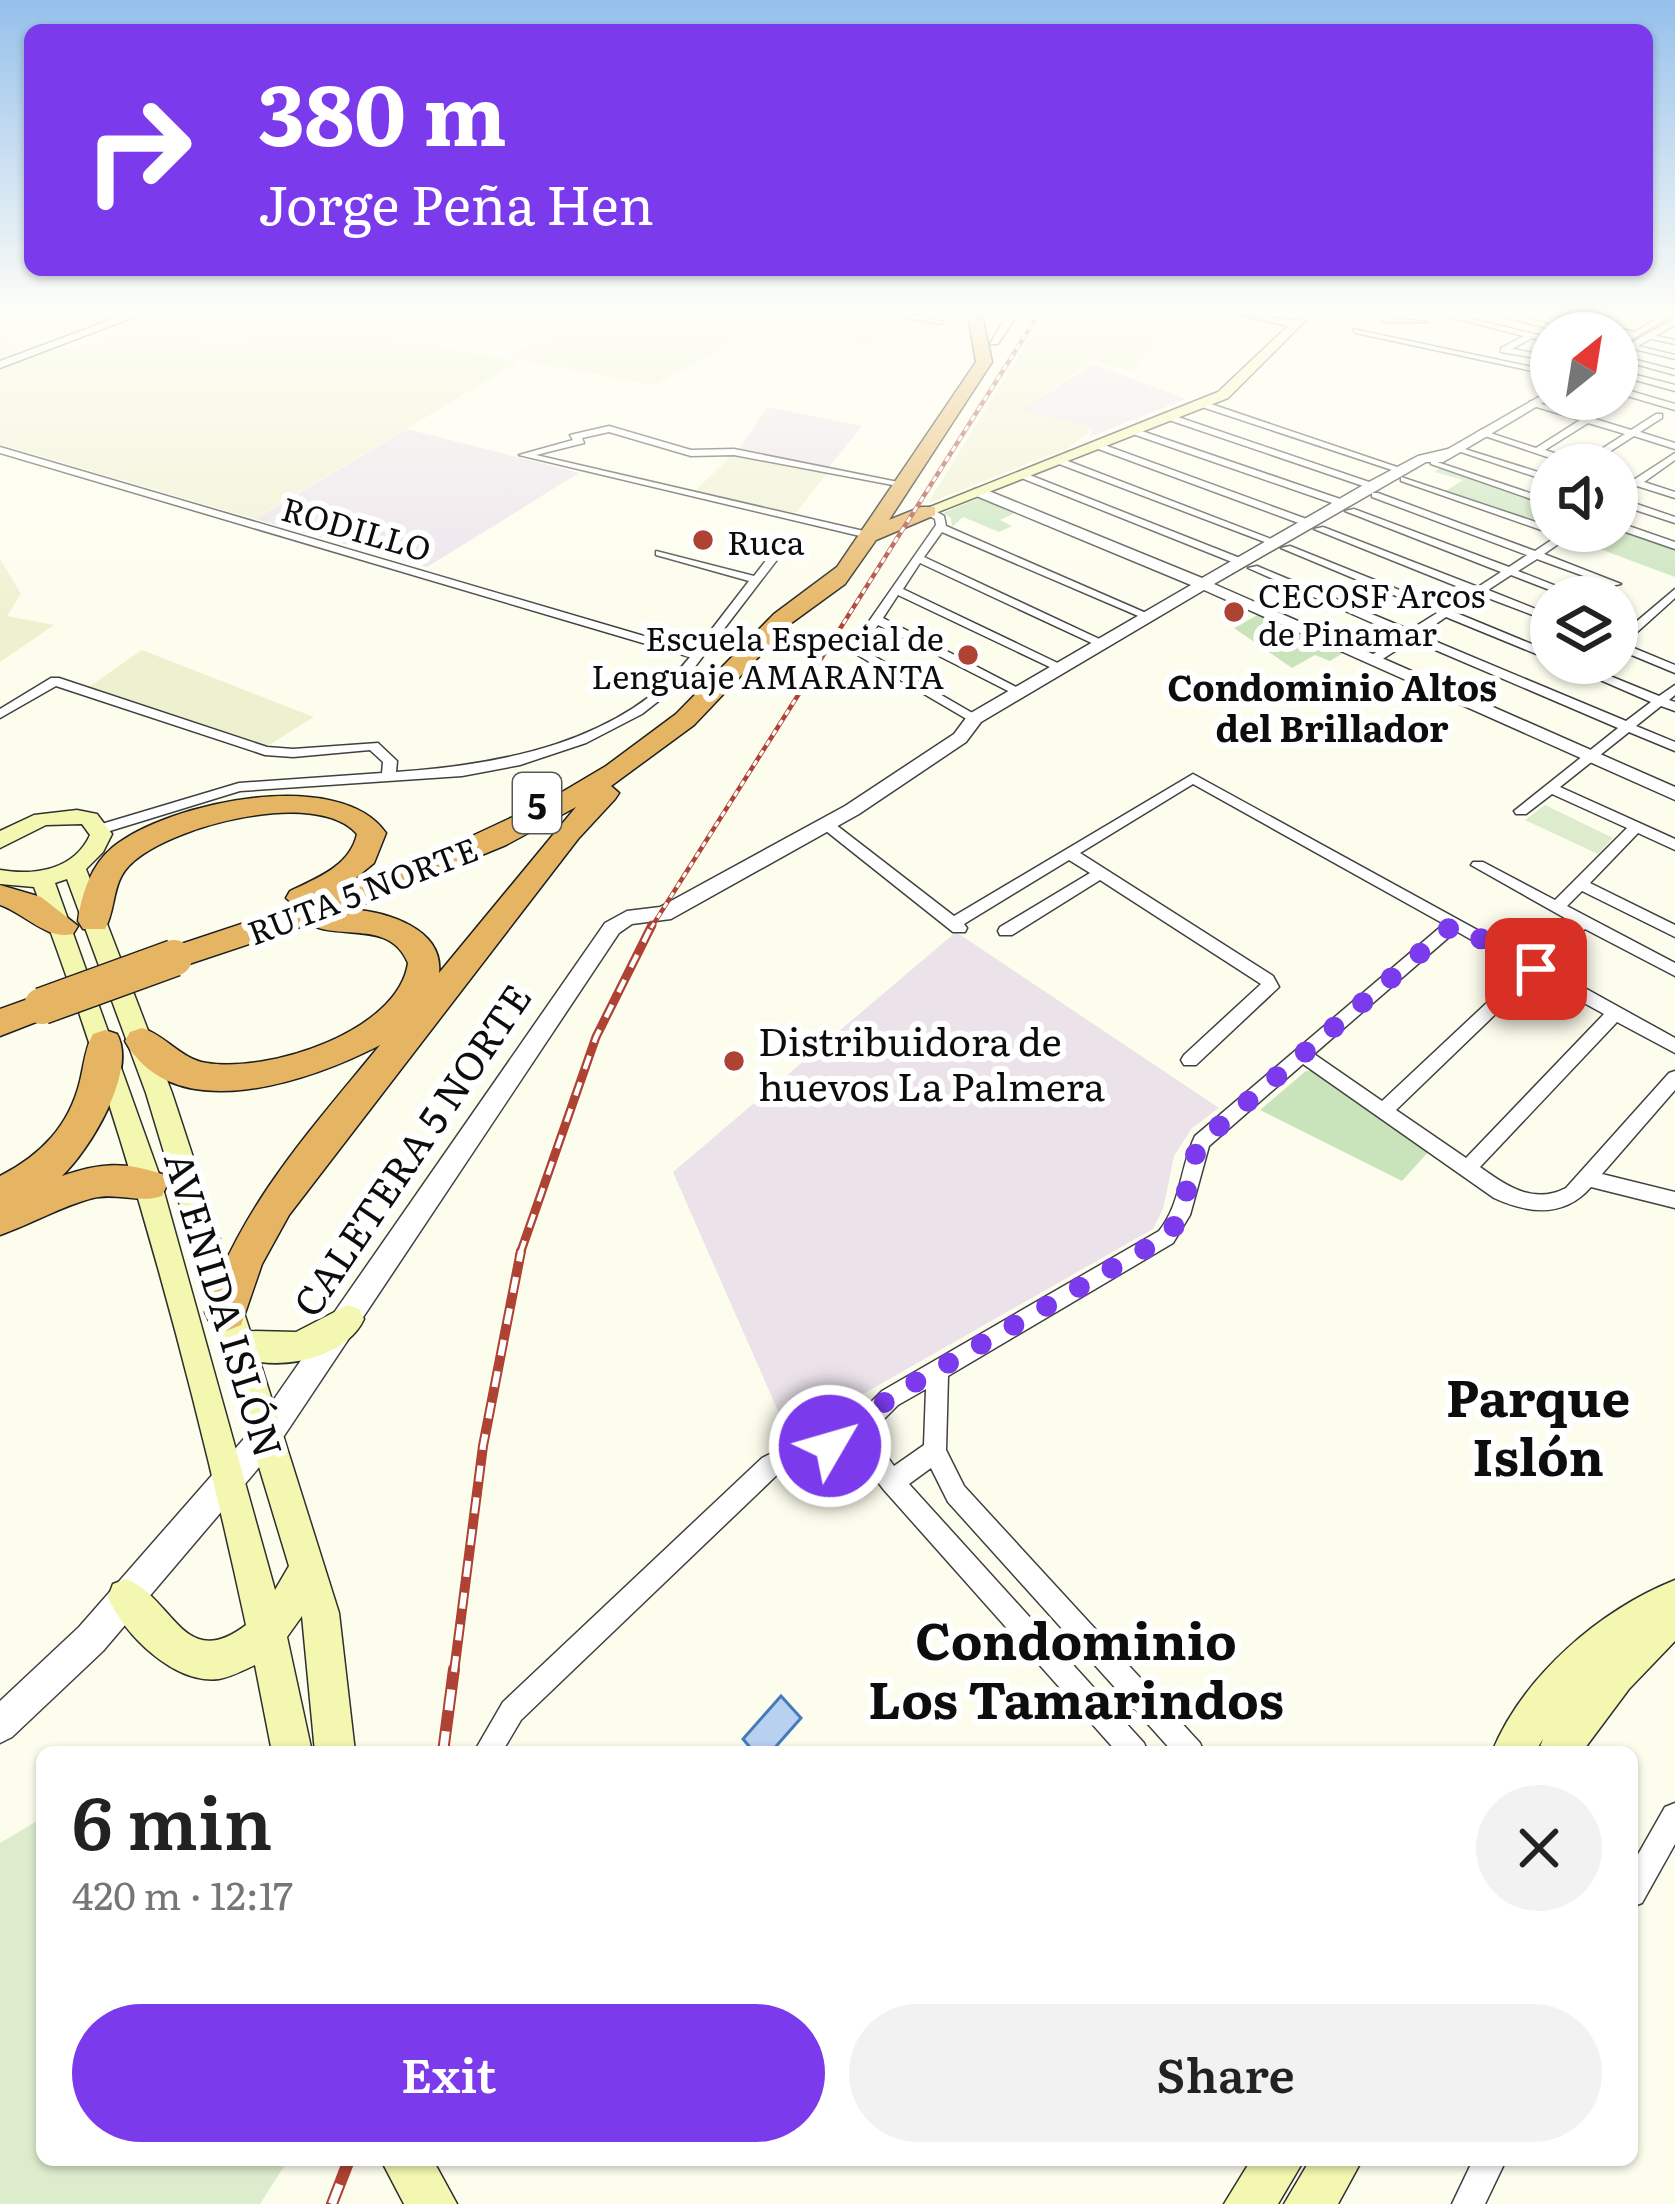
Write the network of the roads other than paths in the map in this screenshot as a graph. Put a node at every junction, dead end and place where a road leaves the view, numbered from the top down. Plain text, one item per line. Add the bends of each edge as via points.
1 (941, 418) edge
2 (945, 418) edge
3 (1167, 418) edge
4 (1171, 418) edge
5 (1244, 418) edge
6 (1507, 418) edge
7 (1656, 418) edge
8 (1587, 420) joint
9 (1133, 431) junction
10 (1481, 433) junction
11 (1633, 434) junction
12 (680, 436) dead end
13 (1298, 436) junction
14 (656, 443) junction
15 (1548, 444) edge
16 (1617, 444) edge
17 (1096, 445) junction
18 (1675, 446) edge
19 (1452, 448) junction
20 (1530, 449) edge
21 (0, 450) edge
22 (1268, 451) junction
23 (1675, 456) edge
24 (1057, 460) junction
25 (1428, 460) junction
26 (1229, 464) junction
27 (1530, 472) edge
28 (1403, 474) junction
29 (1022, 475) junction
30 (1196, 482) junction
31 (1638, 482) edge
32 (898, 483) junction
33 (1638, 484) edge
34 (1373, 490) junction
35 (979, 491) junction
36 (1675, 495) edge
37 (1530, 496) edge
38 (1159, 500) junction
39 (1346, 507) junction
40 (1638, 507) edge
41 (1127, 516) junction
42 (934, 519) junction
43 (1675, 520) edge
44 (1530, 521) edge
45 (1314, 526) junction
46 (872, 529) junction
47 (1638, 533) edge
48 (788, 539) dead end
49 (1280, 545) junction
50 (1675, 546) edge
51 (1537, 552) edge
52 (660, 553) dead end
53 (1535, 554) junction
54 (918, 559) junction
55 (1247, 565) junction
56 (1510, 571) junction
57 (1594, 576) edge
58 (1530, 579) edge
59 (757, 580) junction
60 (1210, 587) junction
61 (896, 590) junction
62 (1479, 591) junction
63 (1675, 592) edge
64 (1530, 611) edge
65 (1444, 612) junction
66 (876, 619) junction
67 (1154, 620) junction
68 (1638, 626) edge
69 (1409, 633) junction
70 (1102, 643) junction
71 (1530, 647) edge
72 (1638, 654) edge
73 (699, 656) junction
74 (1374, 659) junction
75 (1060, 667) junction
76 (1675, 669) edge
77 (1619, 684) edge
78 (1675, 689) edge
79 (1018, 692) junction
80 (1668, 704) edge
81 (0, 714) edge
82 (975, 718) junction
83 (1629, 727) junction
84 (674, 730) junction
85 (1675, 747) edge
86 (1591, 757) junction
87 (389, 778) junction
88 (1551, 788) junction
89 (1675, 794) edge
90 (1521, 811) dead end
91 (826, 824) junction
92 (1636, 827) junction
93 (100, 829) junction
94 (3, 836) edge
95 (1675, 845) edge
96 (1069, 853) junction
97 (1478, 865) dead end
98 (74, 867) junction
99 (1101, 873) junction
100 (0, 877) edge
101 (42, 878) junction
102 (1580, 884) junction
103 (0, 895) edge
104 (1557, 907) junction
105 (273, 918) junction
106 (94, 921) junction
107 (1583, 921) junction
108 (1657, 923) junction
109 (1454, 924) junction
110 (62, 926) junction
111 (1006, 931) dead end
112 (1675, 932) edge
113 (1632, 947) junction
114 (1536, 969) junction
115 (1675, 970) edge
116 (39, 999) junction
117 (0, 1007) edge
118 (1615, 1013) junction
119 (0, 1023) edge
120 (124, 1042) junction
121 (1675, 1046) edge
122 (1304, 1056) junction
123 (1190, 1060) dead end
124 (1675, 1078) edge
125 (1383, 1111) junction
126 (1467, 1169) junction
127 (1588, 1178) junction
128 (148, 1185) junction
129 (0, 1194) edge
130 (1675, 1200) edge
131 (0, 1218) edge
132 (348, 1319) junction
133 (232, 1327) junction
134 (937, 1371) junction
135 (268, 1435) junction
136 (863, 1437) junction
137 (935, 1451) junction
138 (230, 1482) junction
139 (892, 1482) junction
140 (308, 1568) junction
141 (126, 1597) junction
142 (1675, 1598) edge
143 (1675, 1614) edge
144 (267, 1631) junction
145 (0, 1725) edge
146 (291, 1746) edge
147 (334, 1746) edge
148 (491, 1746) edge
149 (1130, 1746) edge
150 (1186, 1746) edge
151 (1517, 1746) edge
152 (1563, 1746) edge
153 (1675, 1816) edge
154 (1638, 1882) edge
155 (409, 2166) edge
156 (436, 2166) edge
157 (1276, 2166) edge
158 (1334, 2166) edge
159 (1487, 2166) edge
160 (432, 2204) edge
161 (1250, 2204) edge
162 (1309, 2204) edge
163 (1468, 2204) edge

1 - 32 highway, RUTA 5 NORTE / 5
2 - 46 highway, RUTA 5 NORTE / 5
3 - 9 main road
4 - 22 street
5 - 13 street
6 - 10 street
7 - 11 street
8 - 11 street
8 - 15 street
9 - 17 main road
9 - 26 street
10 - 19 street
10 - 20 street
11 - 16 street
11 - 18 street
12 - 14 street
13 - 22 street
13 - 28 street
14 - 32 street
14 - 46 street via 609,429 524,455
17 - 24 main road
17 - 30 street
19 - 25 street
19 - 27 street
21 - 73 street, RODILLO
22 - 34 street
23 - 31 street
24 - 29 main road
24 - 38 street
25 - 28 street
25 - 37 street
26 - 30 street
26 - 39 street
28 - 34 street
28 - 44 street
29 - 35 main road
29 - 41 street
30 - 45 street
32 - 46 highway, RUTA 5 NORTE / 5
33 - 36 street
34 - 39 street
34 - 53 street
35 - 42 main road
35 - 60 street
38 - 41 street
38 - 49 street
39 - 45 street
39 - 56 street
40 - 43 street
41 - 55 street
42 - 46 highway
42 - 54 street
42 - 67 street
45 - 49 street
45 - 62 street
46 - 84 highway, RUTA 5 NORTE / 5 via 836,581 777,623
46 - 105 highway, RUTA 5 NORTE / 5 via 832,578 770,615 692,698 602,765 463,840
47 - 50 street
48 - 59 street
49 - 55 street
49 - 65 street
51 - 53 street
52 - 59 street
53 - 56 street
53 - 57 street
54 - 61 street
54 - 70 street
55 - 60 street
55 - 69 street
56 - 58 street
56 - 62 street
59 - 73 street
60 - 67 street
60 - 74 street
61 - 66 street
61 - 75 street
62 - 64 street
62 - 65 street
63 - 68 street
65 - 69 street
65 - 71 street
66 - 79 street
66 - 82 street via 855,650
67 - 70 street
69 - 74 street
69 - 83 street
70 - 75 street
72 - 76 street
73 - 87 street via 653,700 580,740 497,766
74 - 86 street
75 - 79 street
77 - 80 street
78 - 80 street
79 - 82 street
80 - 83 street
81 - 87 street via 55,681 275,753 373,746 390,761
82 - 91 street via 960,738
83 - 85 street
83 - 86 street
84 - 105 highway, RUTA 5 NORTE / 5 via 506,833 397,881
84 - 133 highway via 568,833 292,1180 250,1245
86 - 88 street
86 - 89 street
87 - 93 street via 238,788
88 - 90 street
88 - 92 street
91 - 96 street via 959,927
91 - 132 street, CALETERA 5 NORTE via 664,914 619,923
92 - 95 street
92 - 102 street
93 - 94 main road via 89,819 57,816
93 - 98 main road via 97,847
96 - 99 street
96 - 109 street via 1193,778
97 - 104 street
98 - 101 main road
98 - 106 main road, AVENIDA ISLÓN
99 - 111 street
99 - 123 street via 1271,987
100 - 101 main road
101 - 110 main road, AVENIDA ISLÓN
102 - 104 street
102 - 108 street
103 - 110 highway
104 - 107 street
105 - 106 highway via 357,863 372,839 366,821 347,809 312,805 177,824 119,858 99,890
105 - 116 highway, RUTA 5 NORTE / 5, bridge
105 - 120 highway via 382,922 417,948 420,983 400,1013 359,1042 246,1076 210,1078
106 - 120 main road, AVENIDA ISLÓN
107 - 113 street
107 - 114 street
108 - 112 street
108 - 113 street
109 - 114 street
109 - 122 street
110 - 120 main road, AVENIDA ISLÓN
113 - 115 street
114 - 118 street
114 - 125 street
116 - 117 highway, RUTA 5 NORTE / 5
116 - 119 highway, RUTA 5 NORTE / 5
118 - 121 street
118 - 126 street
120 - 128 main road, AVENIDA ISLÓN
120 - 129 highway via 82,1130 44,1169
120 - 133 main road, AVENIDA ISLÓN
122 - 125 street
122 - 134 street via 1202,1141 1182,1214 1166,1237
124 - 127 street
125 - 126 street
126 - 127 street via 1512,1198 1553,1204
127 - 130 street
128 - 131 highway via 104,1180
128 - 138 main road, AVENIDA ISLÓN
132 - 133 main road via 291,1351 267,1351
132 - 135 street, CALETERA 5 NORTE
133 - 135 main road, AVENIDA ISLÓN
134 - 136 street via 882,1403
134 - 137 street
135 - 138 street, CALETERA 5 NORTE
135 - 140 main road, AVENIDA ISLÓN
136 - 139 street
136 - 148 street via 784,1458 512,1712
137 - 139 street
137 - 150 street via 956,1494
138 - 141 street, CALETERA 5 NORTE
138 - 144 main road, AVENIDA ISLÓN
139 - 149 street
140 - 144 main road
140 - 147 main road, AVENIDA ISLÓN
141 - 144 main road via 193,1658 230,1656
141 - 145 street, CALETERA 5 NORTE
142 - 151 main road via 1582,1666
143 - 152 main road
144 - 146 main road, AVENIDA ISLÓN
153 - 154 street
155 - 160 main road
156 - 160 street
157 - 161 main road
158 - 162 main road
159 - 163 street

